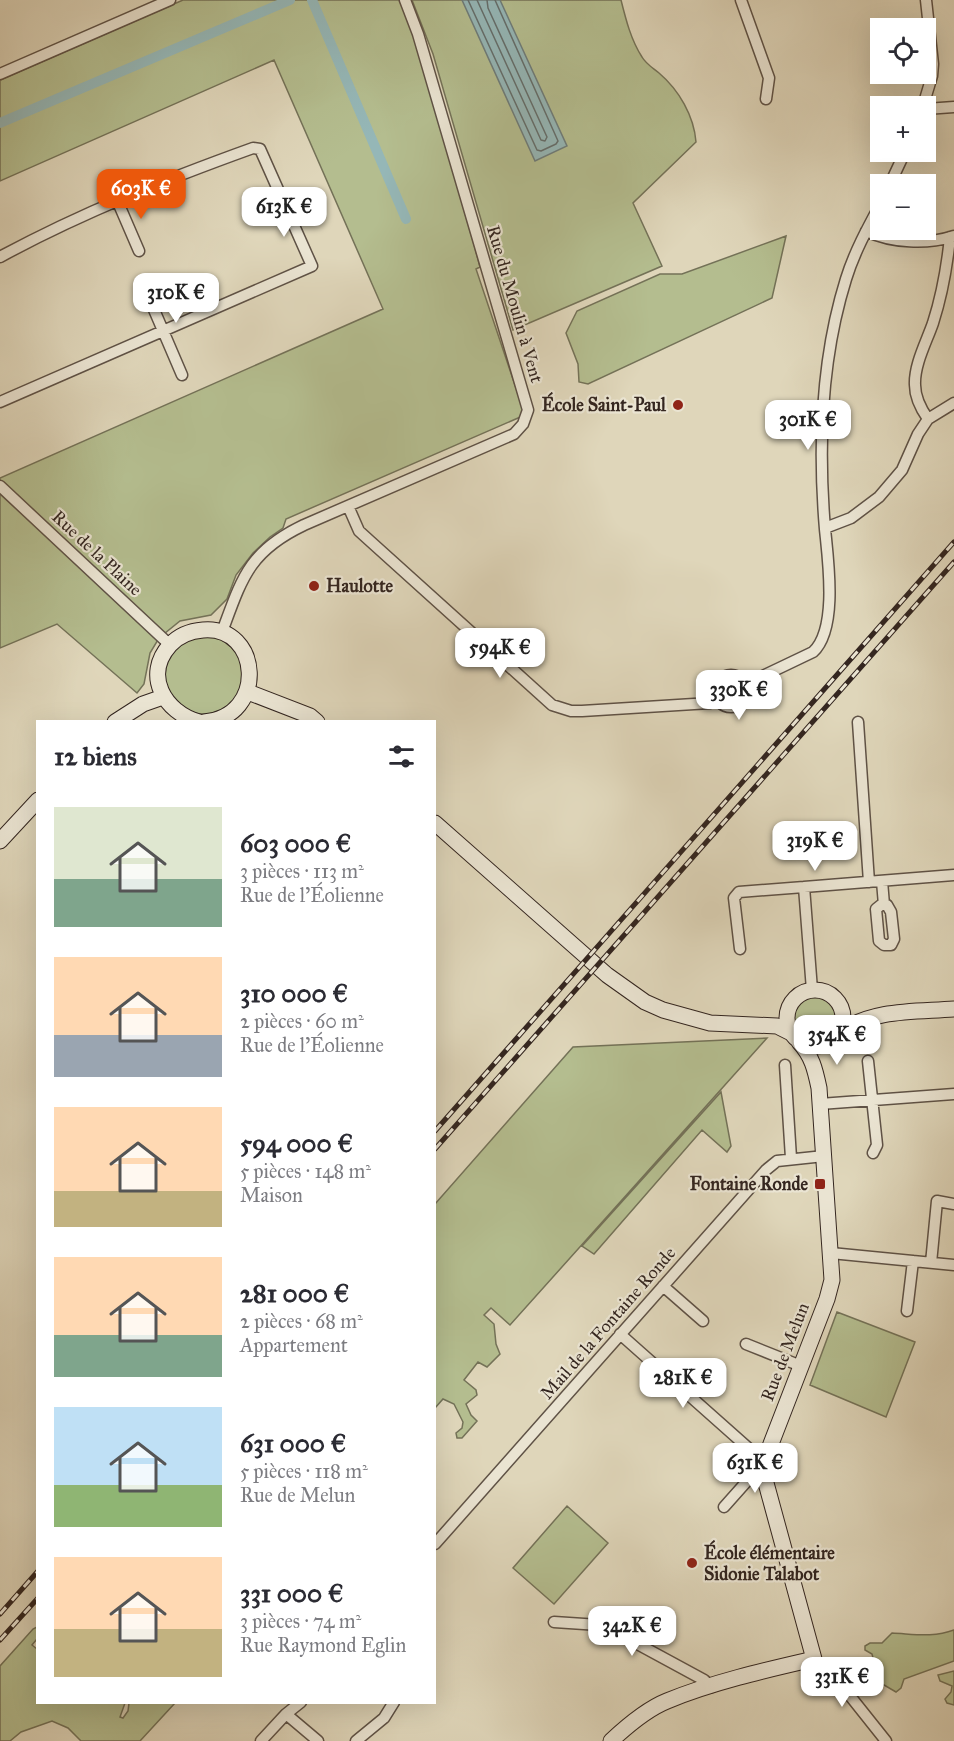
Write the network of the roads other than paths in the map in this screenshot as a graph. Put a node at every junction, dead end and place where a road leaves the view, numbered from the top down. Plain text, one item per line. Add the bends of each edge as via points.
1 (170, 0) edge
2 (405, 0) edge
3 (741, 0) edge
4 (926, 0) edge
5 (0, 74) edge
6 (927, 96) edge
7 (766, 99) dead end
8 (954, 107) edge
9 (936, 108) edge
10 (117, 200) junction
11 (870, 224) edge
12 (866, 231) junction
13 (952, 236) edge
14 (139, 251) dead end
15 (0, 257) edge
16 (143, 284) dead end
17 (163, 330) junction
18 (182, 375) dead end
19 (0, 402) edge
20 (954, 403) edge
21 (928, 419) junction
22 (0, 486) edge
23 (348, 506) junction
24 (825, 528) junction
25 (222, 632) junction
26 (170, 645) junction
27 (746, 684) junction
28 (248, 692) junction
29 (163, 697) junction
30 (717, 700) junction
31 (118, 720) edge
32 (192, 720) edge
33 (217, 720) edge
34 (315, 720) edge
35 (858, 722) dead end
36 (36, 802) edge
37 (436, 824) edge
38 (0, 841) edge
39 (954, 875) edge
40 (882, 881) junction
41 (869, 882) junction
42 (804, 887) junction
43 (884, 905) dead end
44 (740, 949) dead end
45 (812, 990) junction
46 (797, 997) junction
47 (839, 1004) junction
48 (954, 1009) edge
49 (875, 1015) junction
50 (710, 1023) junction
51 (838, 1035) junction
52 (795, 1037) junction
53 (868, 1061) dead end
54 (785, 1065) dead end
55 (819, 1088) junction
56 (954, 1094) edge
57 (872, 1100) junction
58 (820, 1104) junction
59 (873, 1153) dead end
60 (824, 1156) junction
61 (791, 1158) junction
62 (954, 1204) edge
63 (831, 1253) junction
64 (913, 1261) junction
65 (931, 1263) junction
66 (954, 1265) edge
67 (663, 1286) junction
68 (907, 1311) dead end
69 (703, 1321) dead end
70 (620, 1334) junction
71 (746, 1344) dead end
72 (801, 1366) junction
73 (764, 1462) junction
74 (724, 1507) dead end
75 (436, 1543) edge
76 (554, 1622) dead end
77 (814, 1659) junction
78 (712, 1687) junction
79 (298, 1704) edge
80 (393, 1704) edge
81 (286, 1714) junction
82 (261, 1741) edge
83 (318, 1741) edge
84 (356, 1741) edge
85 (611, 1741) edge
86 (886, 1741) edge

1 - 5 street
2 - 23 street, Rue du Moulin à Vent via 528,410 514,434
3 - 7 street via 769,78
4 - 6 street via 933,64
8 - 9 street
10 - 14 street
10 - 15 street
10 - 17 street via 254,147 260,149 312,266
11 - 12 street
12 - 13 street via 880,238 915,242
12 - 24 street via 846,279 829,349 822,458
13 - 21 street via 934,321 917,369 915,386 920,408
16 - 17 street
17 - 18 street
17 - 19 street
20 - 21 street
21 - 24 street via 902,470 879,498 851,518
22 - 26 street, Rue de la Plaine
23 - 25 street, Rue du Moulin à Vent via 287,533 254,560 243,577
23 - 30 street via 359,531 370,542 552,705 582,711
24 - 27 street via 829,608 822,642 813,652
25 - 26 street via 193,631
25 - 28 street via 242,650 249,663
26 - 29 street via 158,670
27 - 30 street via 746,699 739,706 729,708
27 - 30 street via 737,676 726,675 715,686
28 - 33 street via 240,705
28 - 34 street
29 - 31 street via 142,704
29 - 32 street via 172,709
35 - 41 street
36 - 38 street
37 - 50 street via 626,990 663,1010
39 - 40 street
40 - 41 street
40 - 43 street
41 - 42 street
42 - 44 street via 739,892 734,898
42 - 45 street
45 - 46 street
45 - 47 street via 828,993
46 - 50 street via 771,1017 758,1021
46 - 52 street via 787,1018
47 - 49 street
47 - 51 street via 843,1018
48 - 49 street
49 - 51 street via 854,1022
50 - 52 street via 777,1026
51 - 52 street via 829,1043 814,1047
51 - 55 street, Rue de Melun via 823,1055
52 - 55 street, Rue de Melun via 809,1053
53 - 57 street
54 - 61 street
55 - 58 street, Rue de Melun
56 - 57 street
57 - 58 street
57 - 59 street via 877,1144
58 - 60 street, Rue de Melun
60 - 61 street, Mail de la Fontaine Ronde
60 - 63 street, Rue de Melun
61 - 67 street, Mail de la Fontaine Ronde via 777,1161 766,1170
62 - 65 street via 937,1201
63 - 64 street
63 - 72 street, Rue de Melun via 832,1280 827,1299
64 - 65 street
64 - 68 street
65 - 66 street
67 - 69 street
67 - 70 street, Mail de la Fontaine Ronde
70 - 73 street
70 - 75 street, Mail de la Fontaine Ronde
71 - 72 street
72 - 73 street, Rue de Melun
73 - 74 street
73 - 77 street, Rue de Melun via 763,1472
76 - 78 street via 599,1626 632,1640
77 - 78 street
77 - 86 street via 831,1672
78 - 85 street via 667,1701
79 - 81 street
80 - 84 street via 384,1718
81 - 82 street
81 - 83 street

